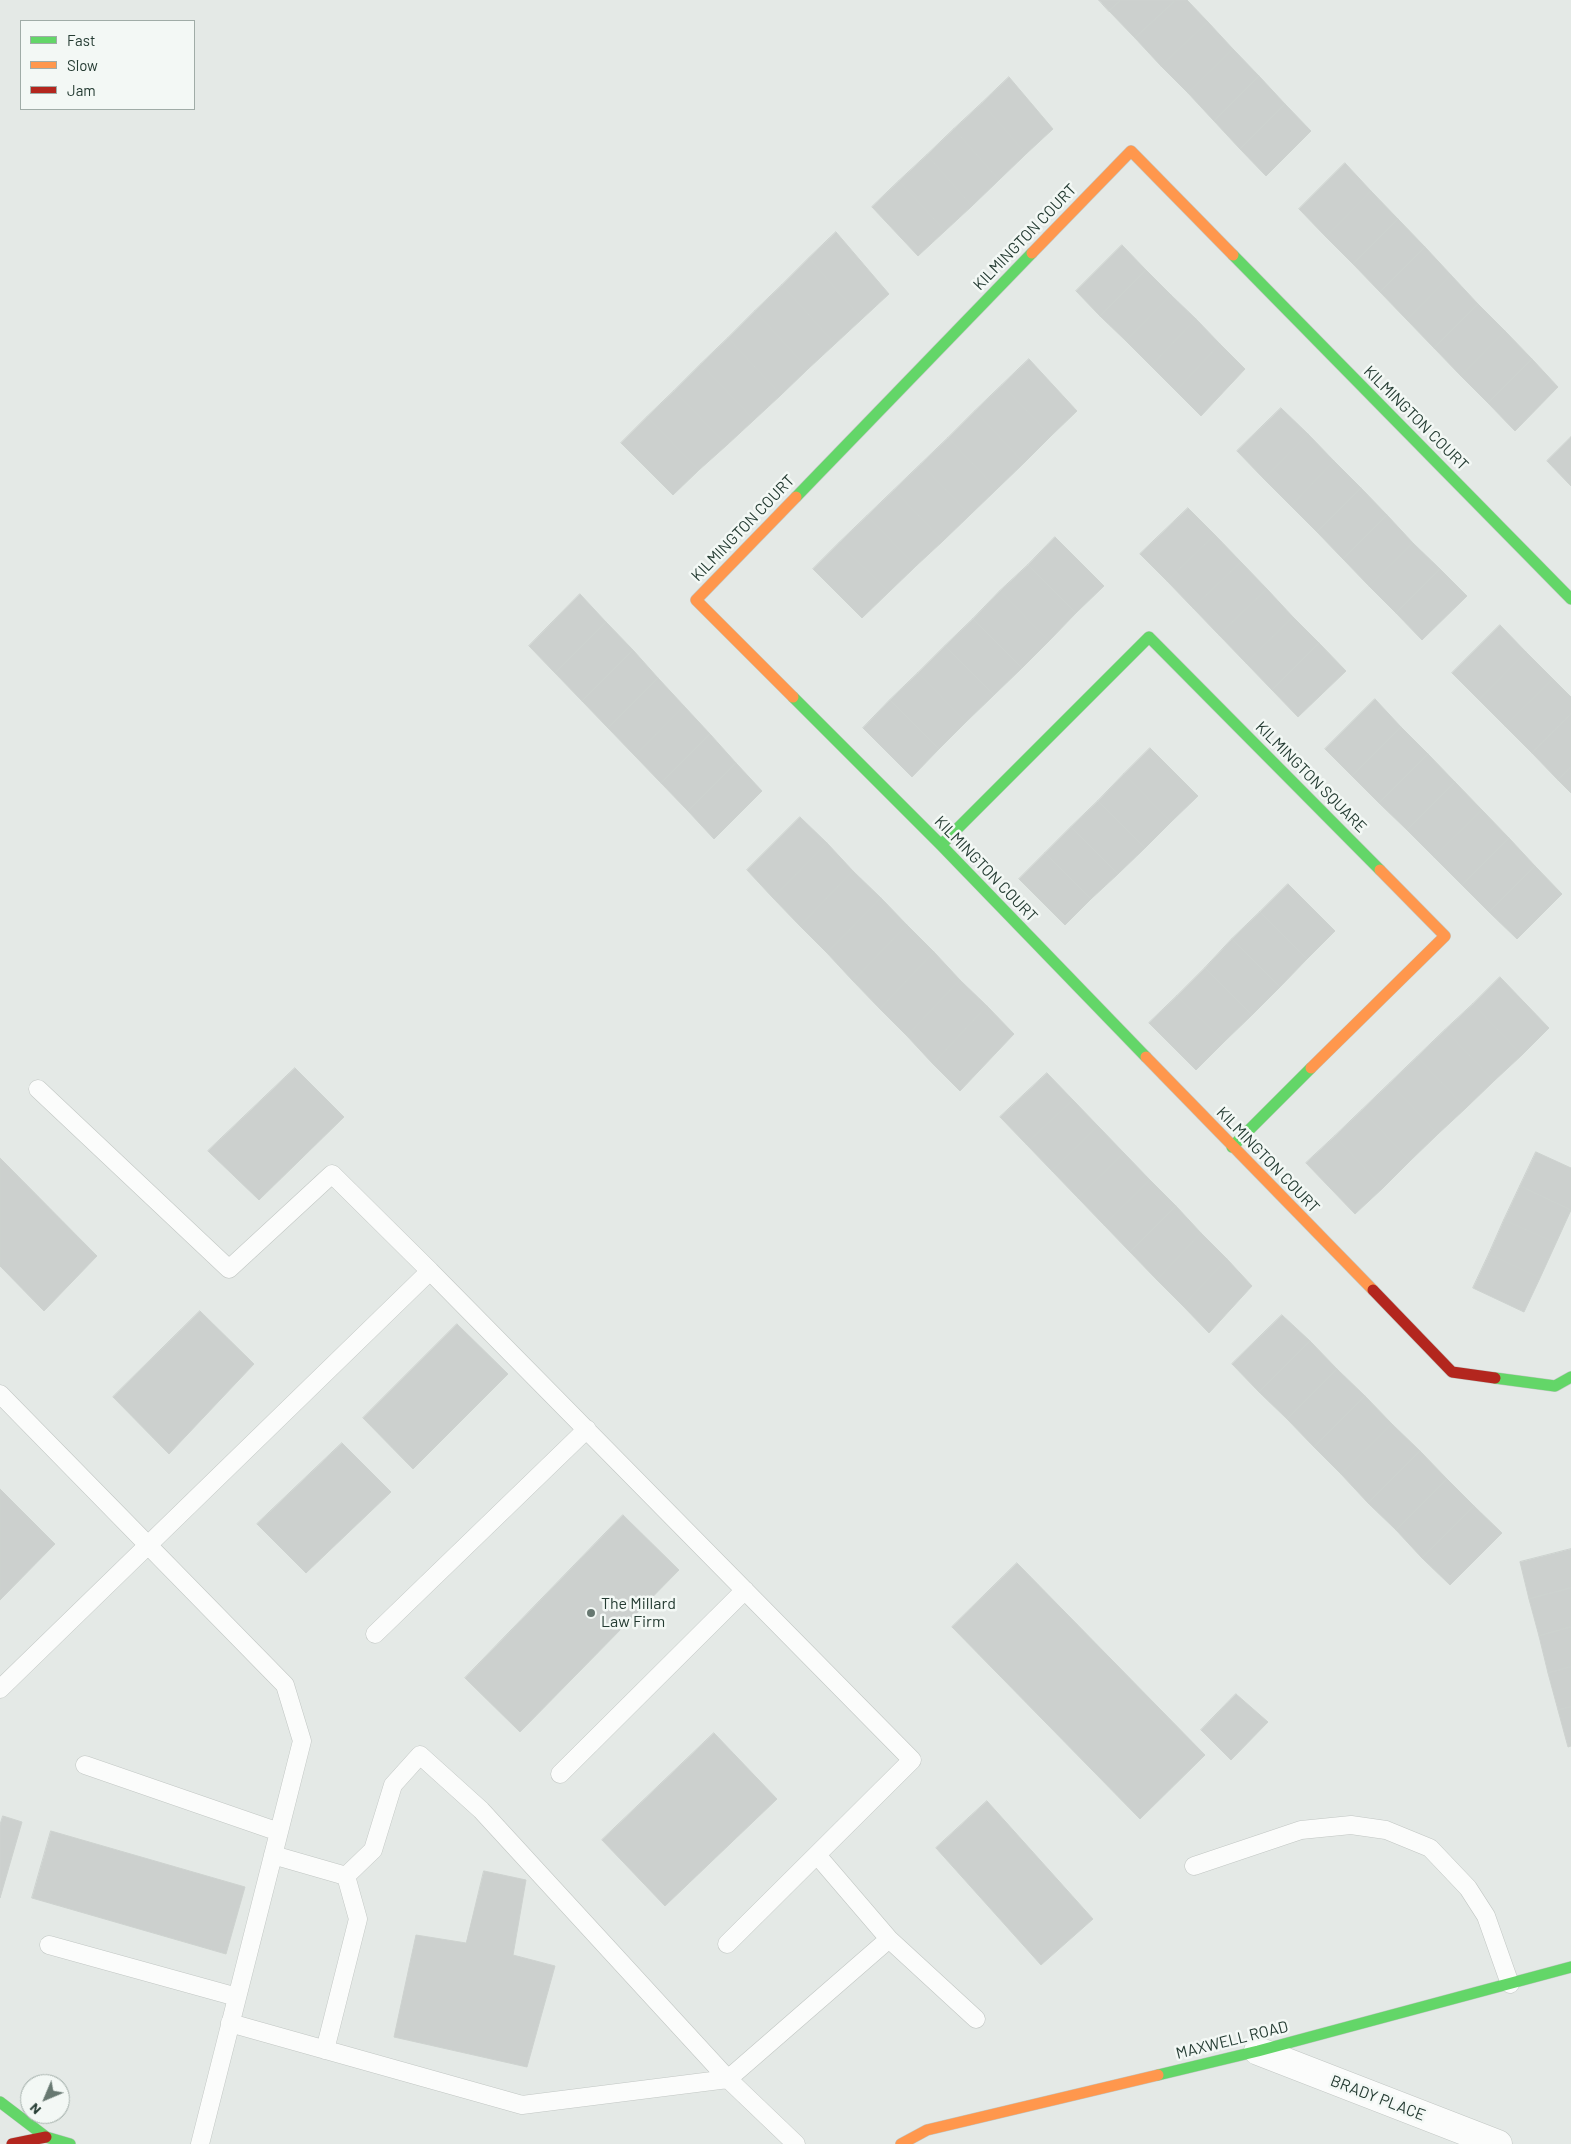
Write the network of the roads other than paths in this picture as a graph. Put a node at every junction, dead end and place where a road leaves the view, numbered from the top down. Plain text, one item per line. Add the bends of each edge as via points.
1 (1571, 598) edge
2 (941, 845) junction
3 (38, 1089) dead end
4 (1232, 1147) junction
5 (430, 1271) junction
6 (1571, 1377) edge
7 (0, 1394) edge
8 (587, 1429) junction
9 (148, 1545) junction
10 (745, 1590) junction
11 (376, 1634) dead end
12 (0, 1689) edge
13 (85, 1765) dead end
14 (560, 1774) dead end
15 (279, 1832) junction
16 (273, 1855) junction
17 (817, 1855) junction
18 (1194, 1866) dead end
19 (346, 1876) junction
20 (889, 1938) junction
21 (727, 1944) dead end
22 (48, 1945) dead end
23 (1571, 1967) edge
24 (1510, 1984) junction
25 (237, 1997) junction
26 (976, 2020) dead end
27 (230, 2023) junction
28 (325, 2050) junction
29 (1258, 2051) junction
30 (728, 2079) junction
31 (0, 2102) edge
32 (46, 2137) junction
33 (12, 2144) edge
34 (70, 2144) edge
35 (200, 2144) edge
36 (796, 2144) edge
37 (901, 2144) edge
38 (1498, 2144) edge

1 - 2 main road, KILMINGTON COURT via 1131,151 696,600
2 - 4 main road, KILMINGTON COURT
2 - 4 main road, KILMINGTON SQUARE via 1149,637 1445,936
3 - 5 lane via 229,1269 332,1174
4 - 6 main road, KILMINGTON COURT via 1452,1372 1555,1386
5 - 8 lane
5 - 9 lane
7 - 9 lane
8 - 10 lane
8 - 11 lane
9 - 12 lane
9 - 15 lane via 285,1685 302,1741
10 - 14 lane
10 - 17 lane via 912,1760
13 - 15 lane
15 - 16 lane
16 - 19 lane
16 - 25 lane
17 - 20 lane
17 - 21 lane
18 - 24 lane via 1301,1830 1351,1826 1386,1830 1430,1848 1468,1888 1486,1916
19 - 28 lane via 358,1919
19 - 30 lane via 373,1850 393,1785 420,1755 481,1810
20 - 26 lane
20 - 30 lane
22 - 25 lane
23 - 24 main road, MAXWELL ROAD
24 - 29 main road, MAXWELL ROAD
25 - 27 lane
27 - 28 lane
27 - 35 lane
28 - 30 lane via 522,2105
29 - 37 main road, MAXWELL ROAD via 927,2130
29 - 38 street, BRADY PLACE
30 - 36 lane
31 - 32 main road
32 - 33 main road
32 - 34 main road

